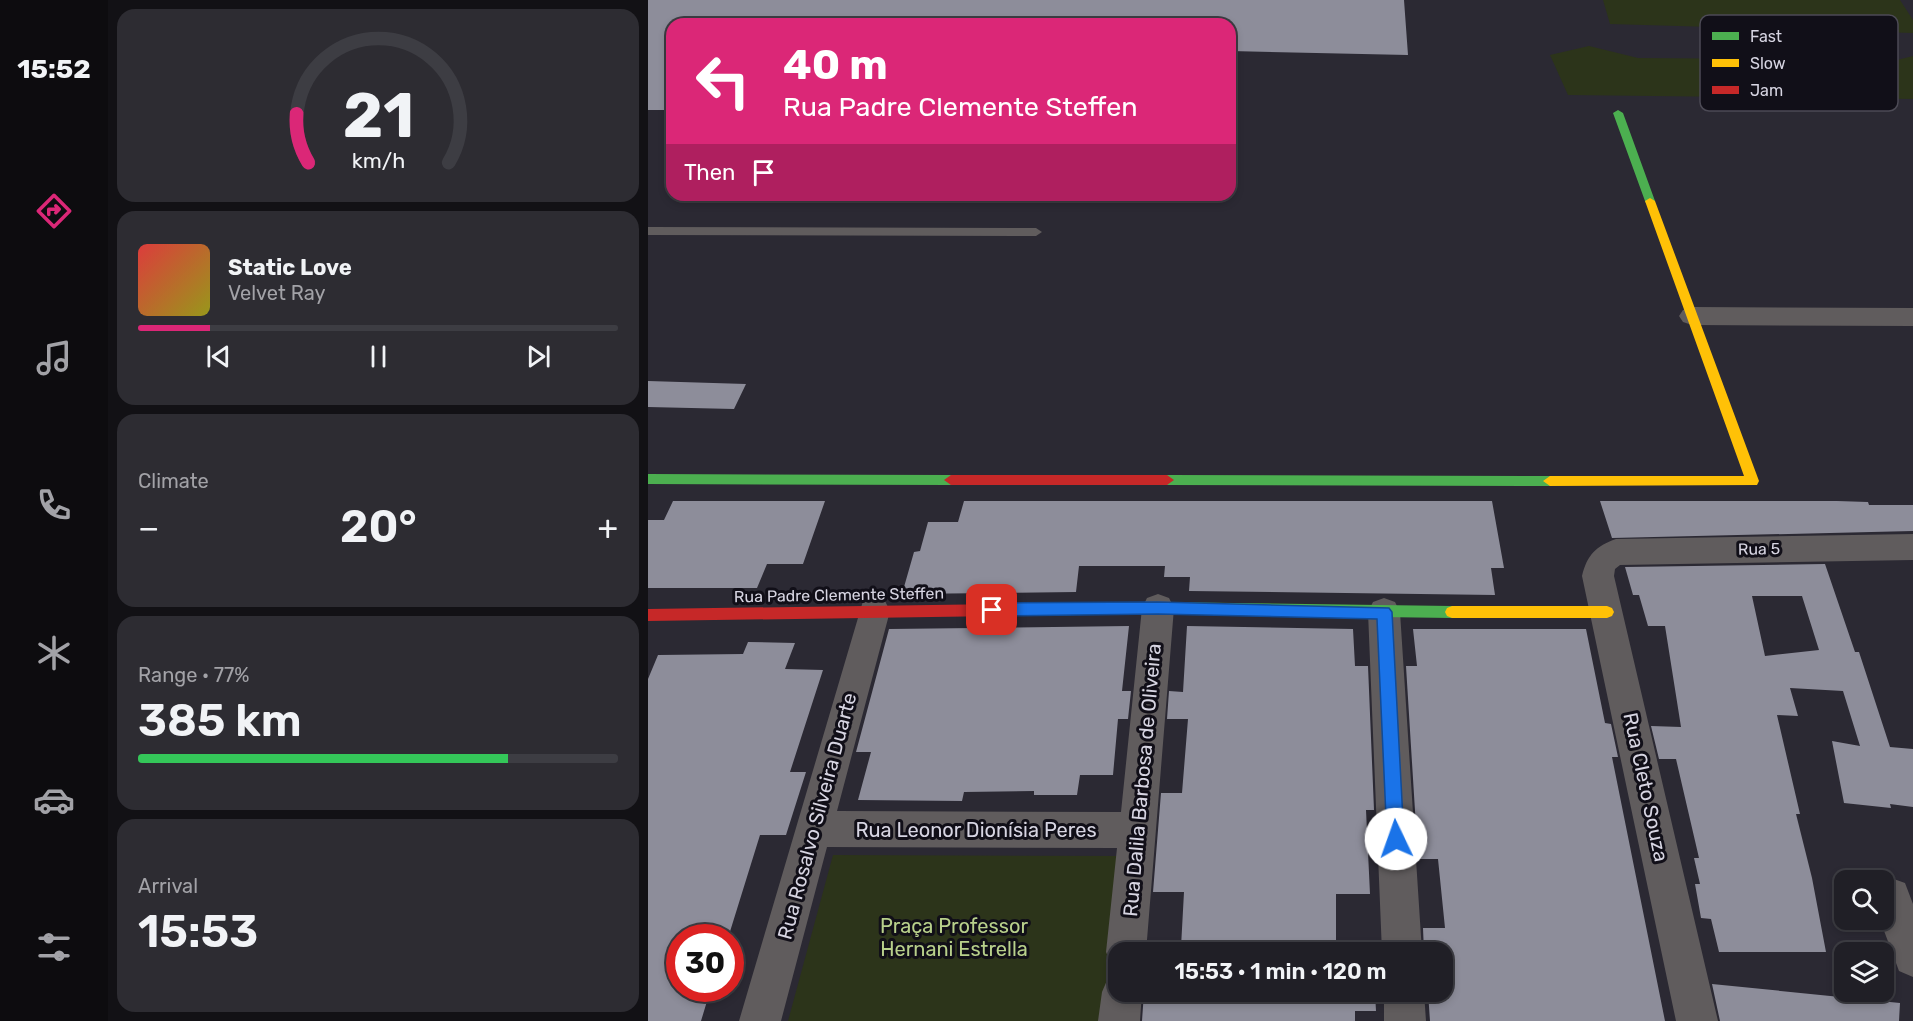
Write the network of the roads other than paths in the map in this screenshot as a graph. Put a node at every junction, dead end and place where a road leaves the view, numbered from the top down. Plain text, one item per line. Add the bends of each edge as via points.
1 (1618, 113) dead end
2 (648, 231) edge
3 (1036, 232) dead end
4 (1692, 316) junction
5 (1913, 317) edge
6 (648, 479) edge
7 (1913, 547) edge
8 (1606, 555) joint
9 (1158, 608) junction
10 (874, 611) junction
11 (1384, 612) junction
12 (1607, 612) junction
13 (648, 615) edge
14 (814, 829) junction
15 (1138, 830) junction
16 (1894, 905) edge
17 (1127, 942) edge
18 (1401, 942) edge
19 (1913, 957) edge
20 (1121, 1002) edge
21 (1404, 1002) edge
22 (760, 1021) edge
23 (1119, 1021) edge
24 (1405, 1021) edge
25 (1697, 1021) edge

1 - 4 street
2 - 3 lane
4 - 5 street
4 - 6 street via 1752,481
7 - 8 street, Rua 5
8 - 12 street, Rua Cleto Souza via 1598,576
9 - 10 street, Rua Padre Clemente Steffen
9 - 11 street, Rua Padre Clemente Steffen
9 - 15 street, Rua Dalila Barbosa de Oliveira
10 - 13 street, Rua Padre Clemente Steffen
10 - 14 street, Rua Rosalvo Silveira Duarte
11 - 12 street, Rua Padre Clemente Steffen
11 - 18 street
12 - 25 street, Rua Cleto Souza
14 - 15 street, Rua Leonor Dionísia Peres
14 - 22 street, Rua Rosalvo Silveira Duarte
15 - 17 street, Rua Dalila Barbosa de Oliveira
16 - 19 street
20 - 23 street
21 - 24 street

